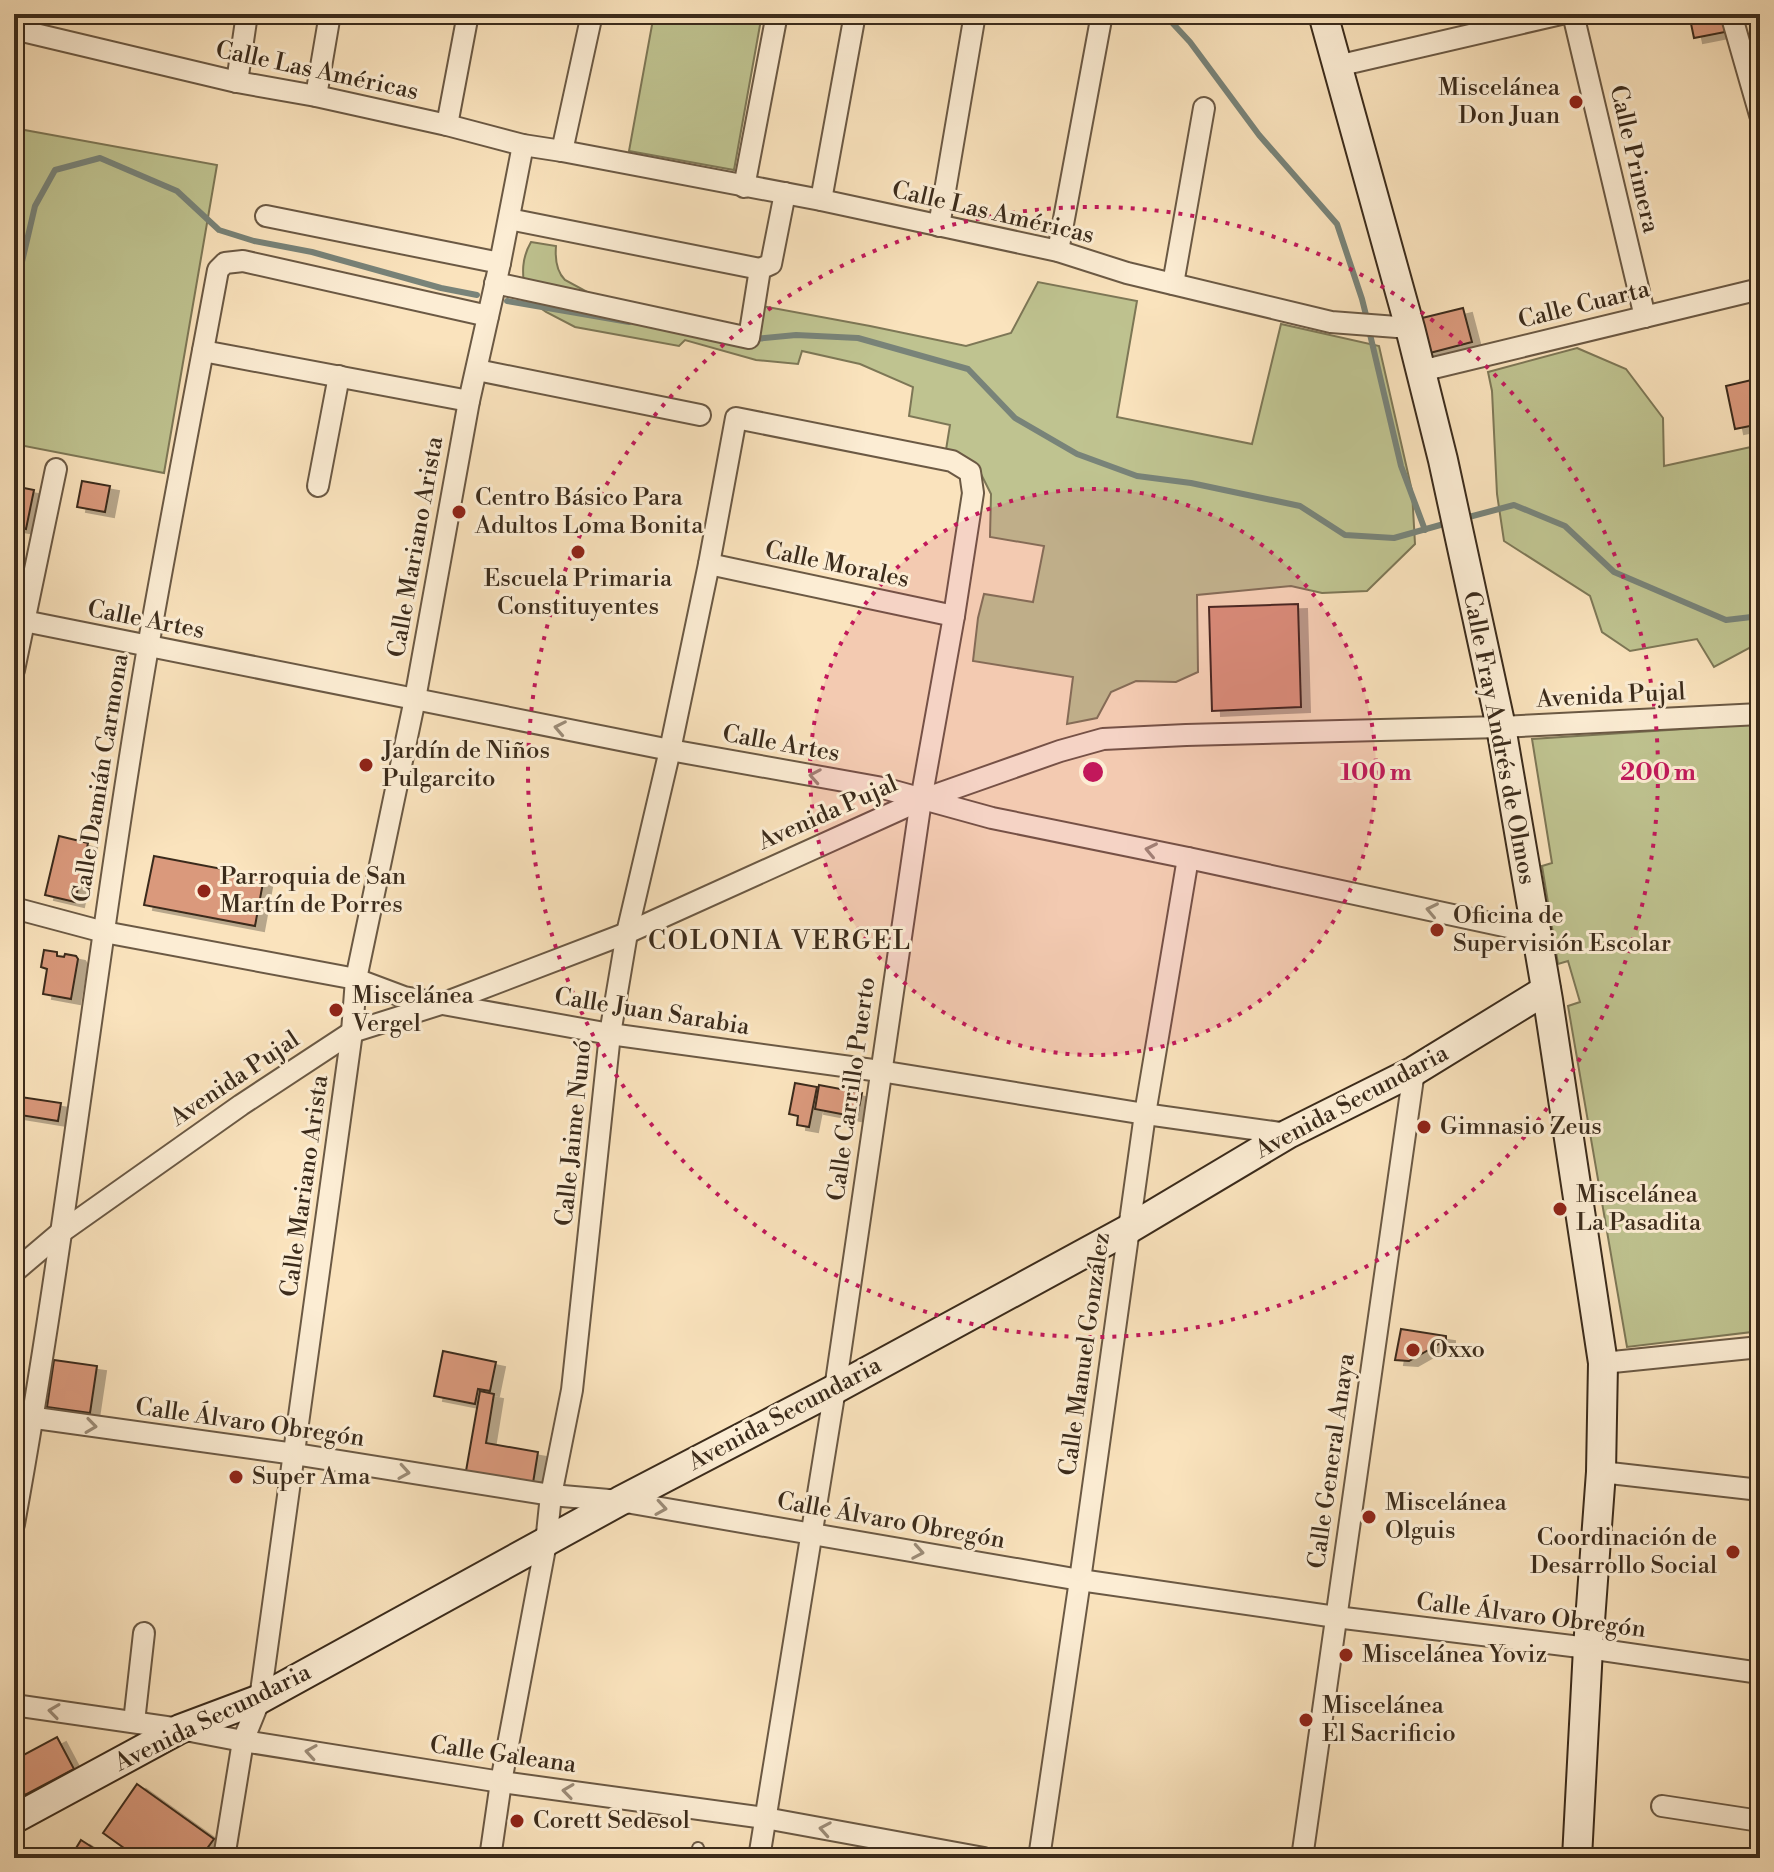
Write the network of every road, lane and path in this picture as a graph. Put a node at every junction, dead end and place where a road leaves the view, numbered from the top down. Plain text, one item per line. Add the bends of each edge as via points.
1 (247, 14) edge
2 (330, 14) edge
3 (468, 14) edge
4 (592, 14) edge
5 (777, 14) edge
6 (855, 14) edge
7 (975, 14) edge
8 (1102, 14) edge
9 (1323, 14) edge
10 (1561, 14) edge
11 (1573, 14) edge
12 (1731, 14) edge
13 (14, 29) edge
14 (1337, 66) junction
15 (237, 82) junction
16 (316, 96) junction
17 (1204, 108) dead end
18 (1760, 115) edge
19 (447, 125) junction
20 (523, 145) junction
21 (562, 151) junction
22 (744, 187) junction
23 (785, 193) junction
24 (821, 200) junction
25 (266, 216) dead end
26 (509, 219) junction
27 (939, 226) junction
28 (1058, 251) junction
29 (760, 269) junction
30 (498, 273) junction
31 (1173, 284) junction
32 (1760, 289) edge
33 (488, 316) junction
34 (1645, 317) junction
35 (1397, 327) junction
36 (203, 351) junction
37 (477, 370) junction
38 (1421, 371) junction
39 (339, 376) junction
40 (469, 401) junction
41 (700, 415) dead end
42 (736, 418) joint
43 (56, 469) dead end
44 (318, 486) dead end
45 (709, 564) junction
46 (954, 616) junction
47 (19, 621) edge
48 (148, 647) junction
49 (14, 670) edge
50 (415, 699) junction
51 (1760, 714) edge
52 (1501, 727) junction
53 (670, 750) junction
54 (921, 800) junction
55 (1188, 858) junction
56 (14, 908) edge
57 (104, 932) junction
58 (627, 933) junction
59 (1536, 933) junction
60 (356, 979) junction
61 (1546, 990) junction
62 (444, 1003) junction
63 (352, 1032) junction
64 (610, 1034) junction
65 (880, 1071) junction
66 (1414, 1071) junction
67 (1145, 1114) junction
68 (1288, 1134) junction
69 (1127, 1230) junction
70 (60, 1233) junction
71 (14, 1272) edge
72 (1760, 1347) edge
73 (1603, 1363) junction
74 (835, 1389) junction
75 (24, 1417) edge
76 (295, 1454) junction
77 (1601, 1472) junction
78 (1760, 1490) edge
79 (551, 1495) junction
80 (620, 1501) junction
81 (14, 1524) edge
82 (811, 1533) junction
83 (546, 1543) junction
84 (1080, 1580) junction
85 (1336, 1617) junction
86 (144, 1633) dead end
87 (1588, 1648) junction
88 (1760, 1673) edge
89 (260, 1699) junction
90 (14, 1705) edge
91 (134, 1722) junction
92 (180, 1729) junction
93 (243, 1741) junction
94 (501, 1782) junction
95 (1662, 1806) dead end
96 (765, 1818) junction
97 (14, 1819) edge
98 (1760, 1821) edge
99 (224, 1858) edge
100 (490, 1858) edge
101 (759, 1858) edge
102 (984, 1858) edge
103 (1039, 1858) edge
104 (1302, 1858) edge
105 (1577, 1858) edge

1 - 15 street
2 - 16 street
3 - 19 street
4 - 21 street
5 - 22 street
6 - 24 street
7 - 27 street
8 - 28 street
9 - 14 street, Calle Fray Andrés de Olmos
10 - 14 street
11 - 34 street, Calle Primera
12 - 18 street
13 - 15 street, Calle Las Américas
14 - 35 street, Calle Fray Andrés de Olmos
15 - 16 street, Calle Las Américas
16 - 19 street, Calle Las Américas
17 - 31 street
19 - 20 street, Calle Las Américas
20 - 21 street, Calle Las Américas
20 - 26 street, Calle Mariano Arista
21 - 22 street, Calle Las Américas
22 - 23 street, Calle Las Américas
23 - 24 street, Calle Las Américas
23 - 29 street via 771,264
24 - 27 street, Calle Las Américas
25 - 30 street
26 - 29 street
26 - 30 street, Calle Mariano Arista
27 - 28 street, Calle Las Américas
28 - 31 street, Calle Las Américas
29 - 30 street via 749,338
30 - 33 street, Calle Mariano Arista
31 - 35 street, Calle Las Américas via 1331,322
32 - 34 street, Calle Cuarta
33 - 36 street, Calle Damián Carmona via 243,261 225,263 218,270
33 - 37 street, Calle Mariano Arista
34 - 38 street, Calle Cuarta
35 - 38 street, Calle Fray Andrés de Olmos
36 - 39 street
36 - 48 street, Calle Damián Carmona
37 - 40 street, Calle Mariano Arista
37 - 41 street
38 - 52 street, Calle Fray Andrés de Olmos
39 - 40 street
39 - 44 street
40 - 50 street, Calle Mariano Arista
42 - 45 street, Calle Jaime Nunó
42 - 46 street, Calle Carrillo Puerto via 952,461 970,472 973,493
43 - 47 street
45 - 46 street, Calle Morales
45 - 53 street, Calle Jaime Nunó
46 - 54 street, Calle Carrillo Puerto
47 - 48 street, Calle Artes
47 - 49 street
48 - 50 street, Calle Artes
48 - 57 street, Calle Damián Carmona
53 -> 50 street, Calle Artes
50 - 60 street, Calle Mariano Arista
51 - 52 street, Avenida Pujal
52 - 54 street, Avenida Pujal via 1103,739
52 - 59 street, Calle Fray Andrés de Olmos
54 -> 53 street, Calle Artes via 883,788
53 - 58 street, Calle Jaime Nunó
55 -> 54 street, Calle Artes
54 - 58 street, Avenida Pujal
54 - 65 street, Calle Carrillo Puerto
59 -> 55 street, Calle Artes
55 - 67 street, Calle Manuel González
56 - 57 street, Calle Juan Sarabia
57 - 60 street, Calle Juan Sarabia
57 - 70 street, Calle Damián Carmona
58 - 62 street, Avenida Pujal
58 - 64 street, Calle Jaime Nunó
59 - 61 street, Calle Fray Andrés de Olmos
60 - 62 street, Calle Juan Sarabia via 404,997
60 - 63 street, Calle Mariano Arista
61 - 66 street, Avenida Secundaria
61 - 73 street, Calle Fray Andrés de Olmos
62 - 63 street, Avenida Pujal
62 - 64 street, Calle Juan Sarabia
63 - 70 street, Avenida Pujal
63 - 76 street, Calle Mariano Arista
64 - 65 street, Calle Juan Sarabia
64 - 79 street, Calle Jaime Nunó via 572,1390
65 - 67 street, Calle Juan Sarabia
65 - 74 street, Calle Carrillo Puerto
66 - 68 street, Avenida Secundaria
66 - 85 street, Calle General Anaya
67 - 68 street, Calle Juan Sarabia
67 - 69 street, Calle Manuel González
68 - 69 street, Avenida Secundaria
69 - 74 street, Avenida Secundaria
69 - 84 street, Calle Manuel González
70 - 71 street, Avenida Pujal
70 - 75 street, Calle Damián Carmona
72 - 73 street
73 - 77 street, Calle Fray Andrés de Olmos
74 - 80 street, Avenida Secundaria
74 - 82 street, Calle Carrillo Puerto
75 -> 76 street, Calle Álvaro Obregón
75 - 81 street, Calle Damián Carmona
76 -> 79 street, Calle Álvaro Obregón
76 - 89 street, Calle Mariano Arista
77 - 78 street
77 - 87 street, Calle Fray Andrés de Olmos
79 - 80 street, Calle Álvaro Obregón
79 - 83 street, Calle Jaime Nunó
80 -> 82 street, Calle Álvaro Obregón
80 - 83 street, Avenida Secundaria
82 -> 84 street, Calle Álvaro Obregón
82 - 96 street, Calle Carrillo Puerto
83 - 89 street, Avenida Secundaria
83 - 94 street, Calle Jaime Nunó
84 - 85 street, Calle Álvaro Obregón
84 - 103 street, Calle Manuel González
85 - 87 street, Calle Álvaro Obregón
85 - 104 street, Calle General Anaya
86 - 91 street
87 - 88 street, Calle Álvaro Obregón
87 - 105 street, Calle Fray Andrés de Olmos
89 - 92 street, Avenida Secundaria
89 - 93 street, Calle Mariano Arista
91 -> 90 street, Calle Galeana
91 - 92 street, Calle Galeana
92 - 93 street, Calle Galeana
92 - 97 street, Avenida Secundaria
94 -> 93 street, Calle Galeana
93 - 99 street, Calle Mariano Arista
96 -> 94 street, Calle Galeana
94 - 100 street, Calle Jaime Nunó
95 - 98 street
96 - 101 street, Calle Carrillo Puerto
102 -> 96 street, Calle Galeana

